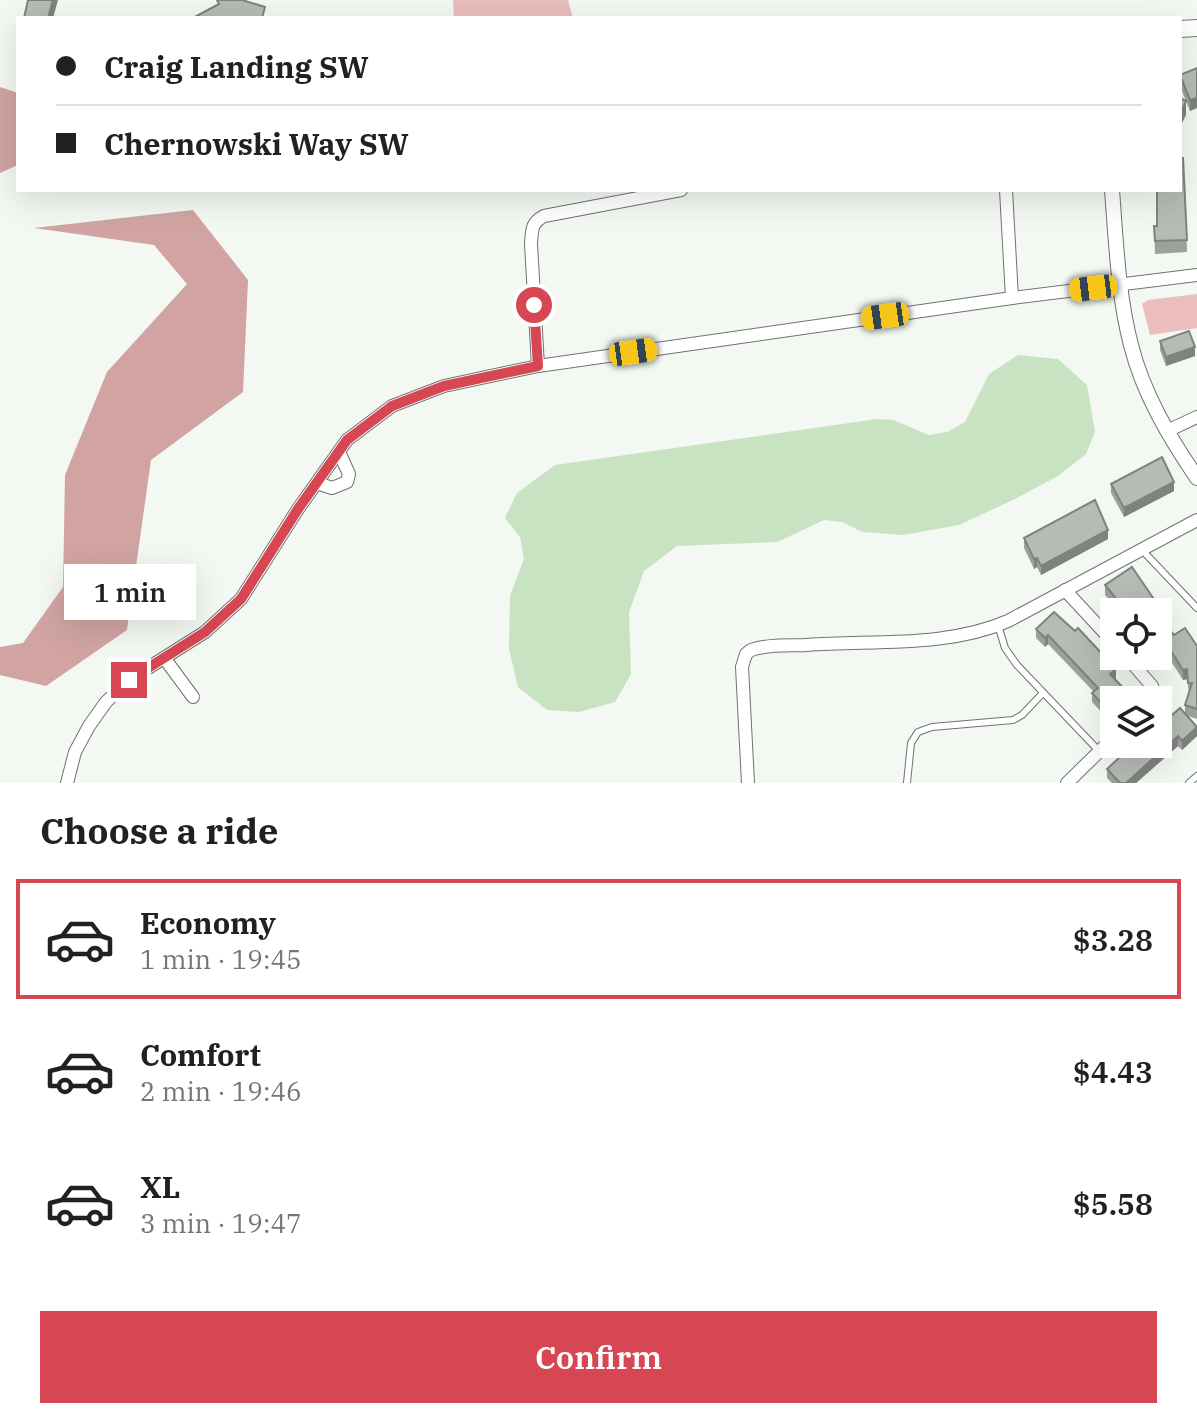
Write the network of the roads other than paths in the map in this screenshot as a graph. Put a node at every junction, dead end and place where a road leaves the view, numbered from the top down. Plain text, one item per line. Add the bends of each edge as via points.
1 (671, 192) edge
2 (1006, 192) edge
3 (1112, 192) edge
4 (1197, 275) edge
5 (1120, 284) junction
6 (1012, 298) junction
7 (538, 366) junction
8 (1197, 417) edge
9 (1167, 431) junction
10 (339, 452) junction
11 (1197, 478) edge
12 (317, 483) junction
13 (1197, 520) edge
14 (1142, 550) junction
15 (1065, 590) junction
16 (1197, 608) edge
17 (998, 625) junction
18 (1100, 628) edge
19 (165, 659) junction
20 (1138, 670) edge
21 (1152, 686) edge
22 (1043, 693) junction
23 (193, 697) dead end
24 (1099, 751) joint
25 (1197, 776) edge
26 (67, 783) edge
27 (748, 783) edge
28 (907, 783) edge
29 (1067, 783) edge
30 (1189, 783) edge

1 - 7 street via 535,221 531,244
2 - 6 street
3 - 5 street
4 - 5 street
5 - 6 street
5 - 9 street via 1131,346
6 - 7 street
7 - 10 street via 444,386 392,406
8 - 9 street
9 - 11 street
10 - 12 street
10 - 12 street via 347,482 332,488
12 - 19 street via 241,599
13 - 14 street
14 - 15 street
14 - 16 lane
15 - 17 street
15 - 18 street
17 - 22 lane via 1010,656
17 - 27 street via 950,638 751,650 742,667
19 - 23 street
19 - 26 street via 129,680 106,702 75,752
20 - 21 street
22 - 24 lane
22 - 28 lane via 1013,720 918,732 911,743
24 - 29 street
25 - 30 lane

